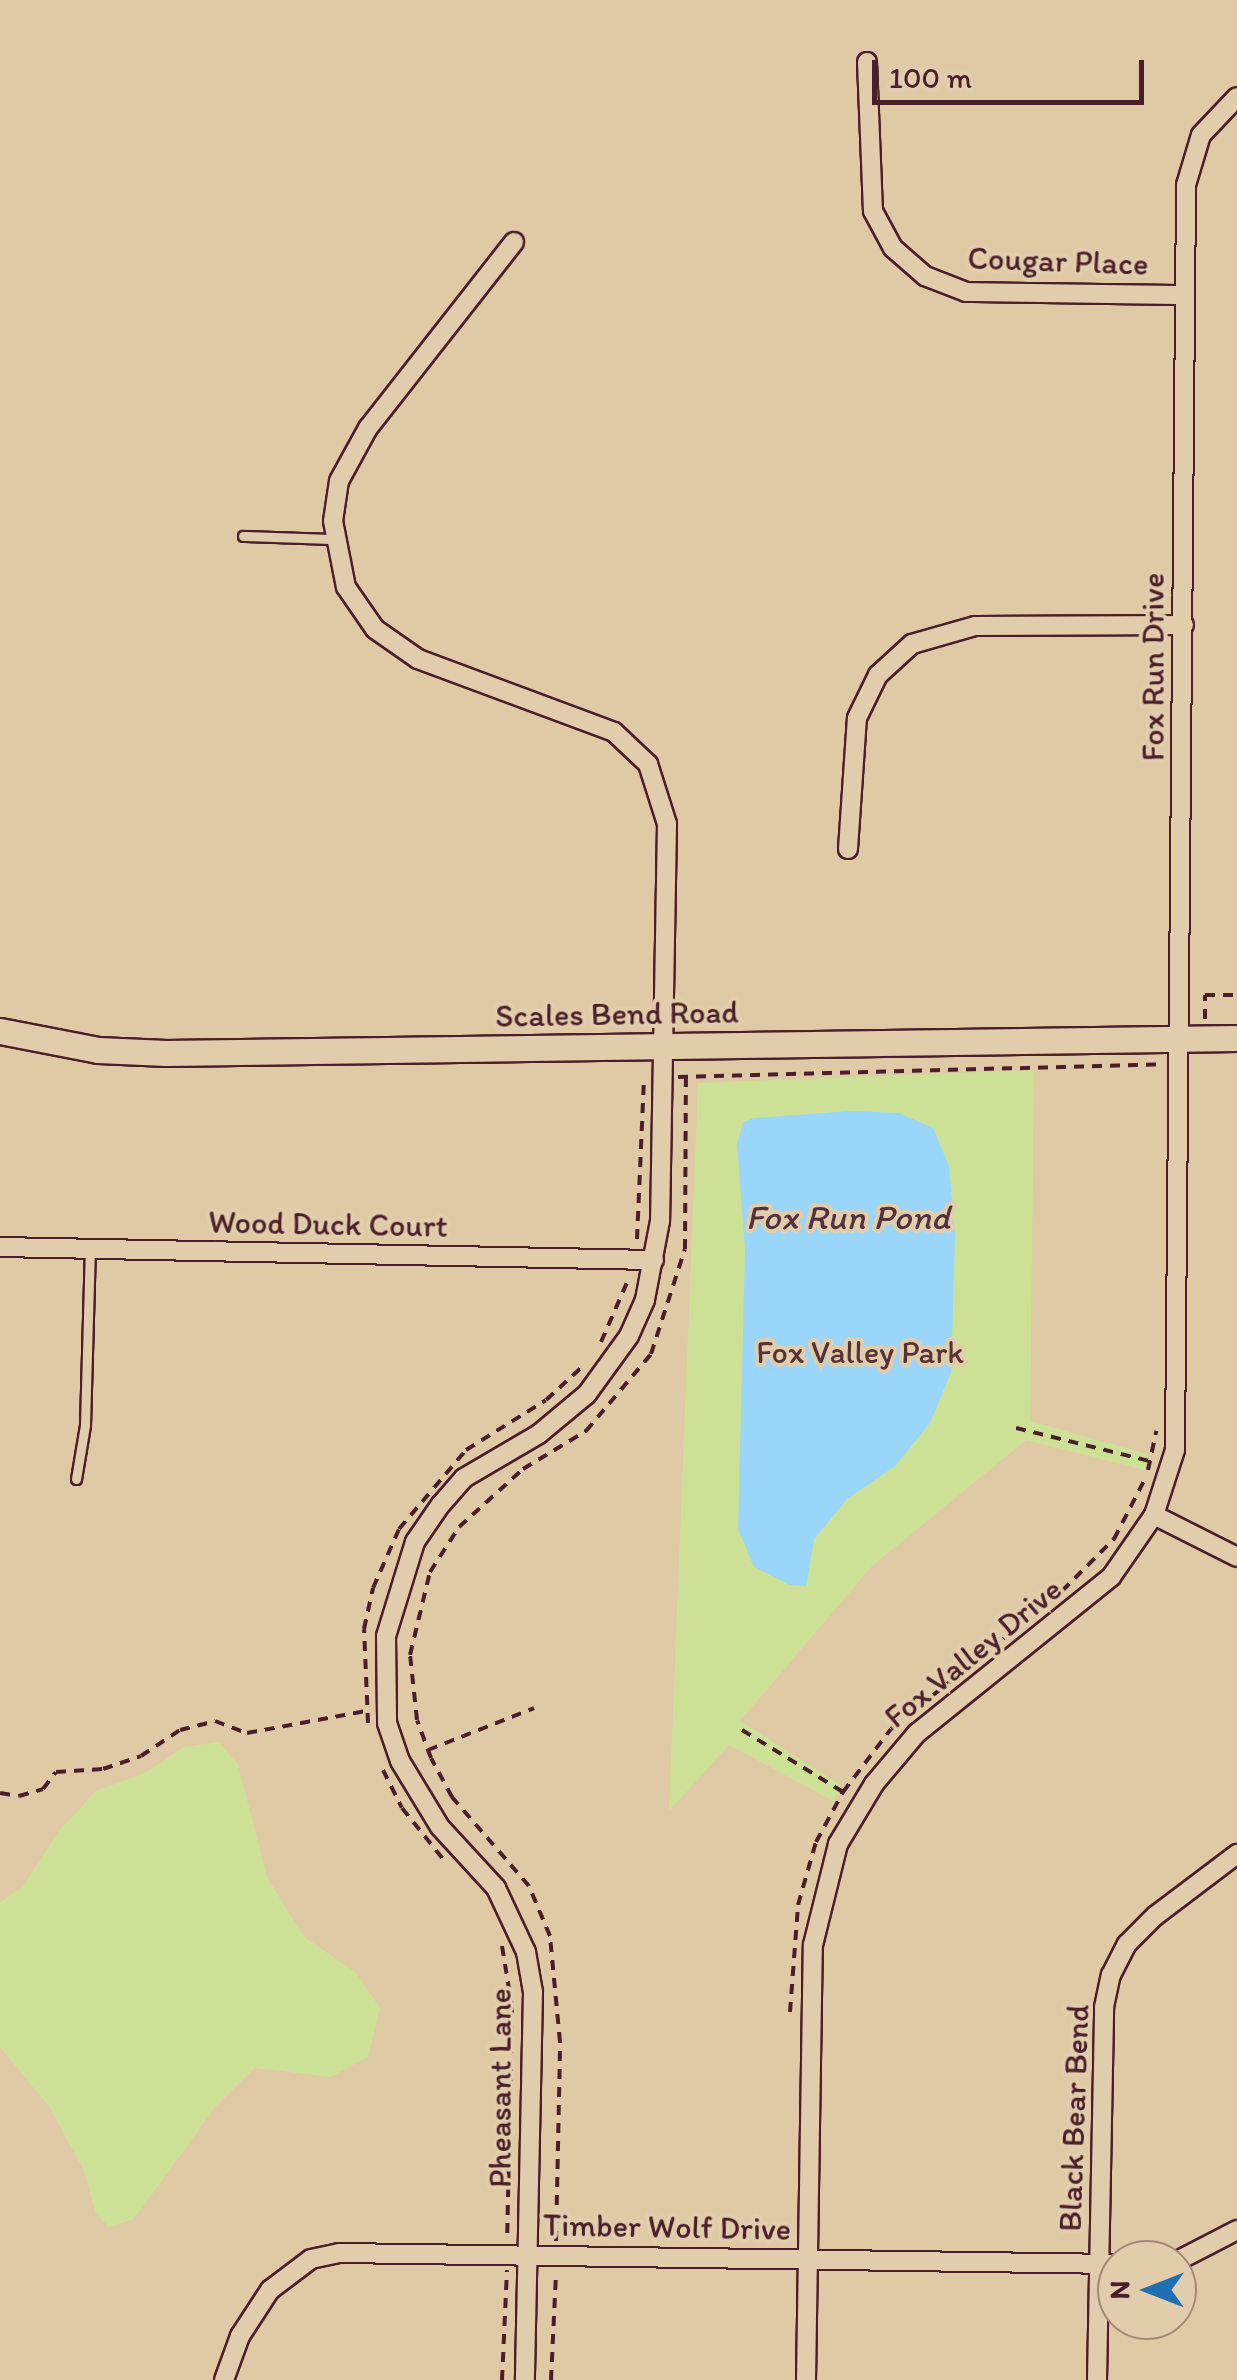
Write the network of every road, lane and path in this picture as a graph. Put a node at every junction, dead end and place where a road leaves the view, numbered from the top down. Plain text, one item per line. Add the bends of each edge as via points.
1 (868, 62) dead end
2 (1237, 97) edge
3 (514, 242) dead end
4 (1185, 295) junction
5 (243, 536) dead end
6 (334, 539) junction
7 (1184, 625) junction
8 (848, 848) dead end
9 (0, 1031) edge
10 (1237, 1038) edge
11 (1171, 1039) junction
12 (666, 1046) junction
13 (686, 1077) dead end
14 (640, 1078) dead end
15 (1160, 1084) dead end
16 (0, 1247) edge
17 (90, 1249) junction
18 (654, 1260) junction
19 (632, 1262) junction
20 (1157, 1425) dead end
21 (1016, 1428) dead end
22 (1150, 1462) junction
23 (1172, 1466) junction
24 (76, 1479) dead end
25 (1154, 1515) junction
26 (1237, 1556) edge
27 (1056, 1596) dead end
28 (1018, 1628) dead end
29 (534, 1708) dead end
30 (366, 1711) junction
31 (742, 1730) dead end
32 (370, 1732) dead end
33 (428, 1750) junction
34 (377, 1756) dead end
35 (843, 1792) junction
36 (0, 1793) edge
37 (1237, 1854) edge
38 (457, 1872) dead end
39 (498, 1936) dead end
40 (790, 2012) dead end
41 (1237, 2230) edge
42 (1108, 2240) edge
43 (1197, 2251) edge
44 (507, 2253) junction
45 (529, 2255) junction
46 (556, 2256) junction
47 (808, 2258) junction
48 (1097, 2264) edge
49 (1101, 2340) edge
50 (224, 2380) edge
51 (502, 2380) edge
52 (525, 2380) edge
53 (551, 2380) edge
54 (806, 2380) edge
55 (1098, 2380) edge

1 - 4 street, Cougar Place via 873,211 893,248 925,276 986,294
2 - 4 street, Fox Run Drive via 1201,135 1191,160
3 - 6 street, Pheasant Lane via 348,458 334,502
4 - 7 street, Fox Run Drive
5 - 6 lane
6 - 12 street, Pheasant Lane via 346,587 394,646 586,717 648,764 667,824
7 - 8 street via 975,626 912,644 878,675 858,718
7 - 11 street, Fox Run Drive
9 - 12 street, Scales Bend Road via 98,1050 166,1053
10 - 11 street, Scales Bend Road
11 - 12 street, Scales Bend Road
11 - 15 path
11 - 23 street, Fox Valley Drive via 1180,1417
12 - 18 street, Pheasant Lane
13 - 33 path via 685,1249 669,1314 651,1354 616,1401 586,1431 489,1496 430,1572 410,1655 417,1720
14 - 19 path
16 - 17 street, Wood Duck Court
17 - 19 street, Wood Duck Court
17 - 24 lane via 85,1424
18 - 19 street, Wood Duck Court
18 - 45 street, Pheasant Lane via 629,1336 587,1394 538,1434 480,1466 441,1504 415,1542 386,1636 387,1723 400,1761 440,1827 496,1888 526,1952 534,1992
19 - 30 path via 614,1318 583,1367 546,1400 466,1450 399,1528 368,1606
20 - 22 path
21 - 22 path
22 - 23 path
22 - 27 path via 1114,1538
23 - 25 street, Fox Valley Drive
25 - 26 street
25 - 47 street, Fox Valley Drive via 1096,1590 917,1733 874,1784 838,1844 813,1945
28 - 35 path via 890,1729
29 - 33 path
30 - 32 path
30 - 36 path via 247,1734 216,1721 180,1730 141,1756 103,1769 56,1772 43,1789
31 - 35 path
33 - 46 path via 452,1797 530,1886 550,1936 560,2042
34 - 38 path via 422,1837
35 - 40 path via 801,1893
37 - 42 street, Black Bear Bend via 1156,1916 1128,1944 1111,1975 1104,2007
39 - 44 path via 512,2007
41 - 43 street
44 - 45 street, Timber Wolf Drive
44 - 50 street, Timber Wolf Drive via 311,2260 252,2312
44 - 51 path
45 - 46 street, Timber Wolf Drive
45 - 52 street, Pheasant Lane
46 - 47 street, Timber Wolf Drive
46 - 53 path
47 - 48 street, Timber Wolf Drive
47 - 54 street, Fox Valley Drive
49 - 55 street, Black Bear Bend

